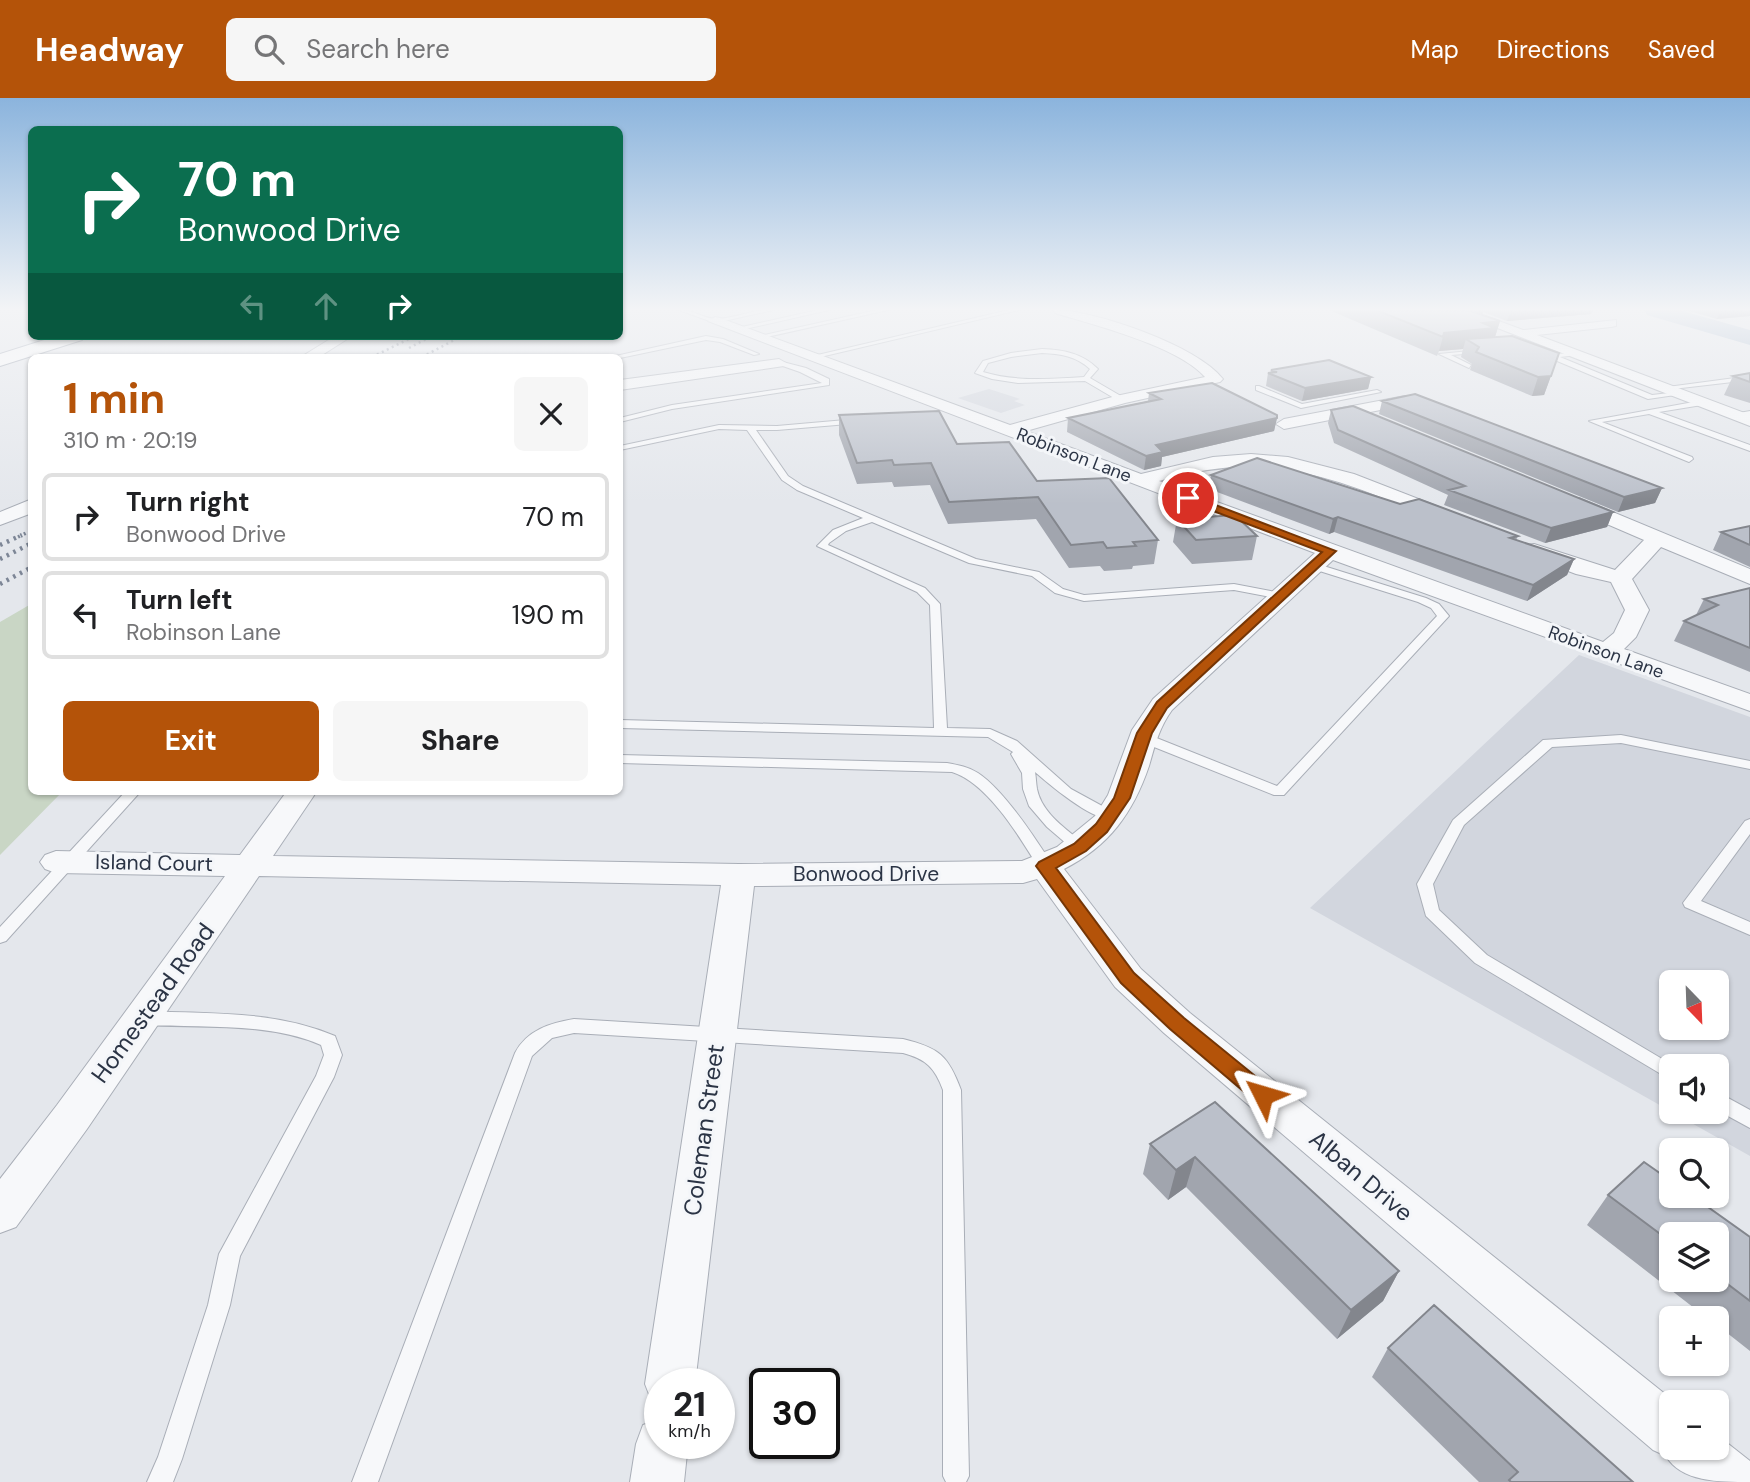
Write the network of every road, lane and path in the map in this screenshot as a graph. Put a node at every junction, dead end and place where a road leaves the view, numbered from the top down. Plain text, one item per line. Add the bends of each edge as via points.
1 (682, 375) edge
2 (689, 375) edge
3 (814, 375) edge
4 (859, 375) edge
5 (984, 375) edge
6 (1090, 375) edge
7 (1213, 375) edge
8 (1596, 375) edge
9 (1628, 375) edge
10 (678, 376) junction
11 (1750, 377) edge
12 (1086, 379) junction
13 (623, 385) edge
14 (1259, 388) dead end
15 (1662, 388) junction
16 (1377, 392) dead end
17 (1678, 394) junction
18 (1122, 399) junction
19 (1405, 401) edge
20 (1699, 403) junction
21 (1301, 406) junction
22 (1352, 411) junction
23 (1651, 412) junction
24 (1750, 413) edge
25 (1732, 415) junction
26 (1325, 416) junction
27 (623, 419) edge
28 (871, 420) edge
29 (1750, 421) edge
30 (1390, 427) edge
31 (750, 428) junction
32 (1009, 431) junction
33 (1284, 438) junction
34 (623, 448) edge
35 (1750, 448) edge
36 (1689, 459) dead end
37 (1141, 480) junction
38 (1556, 495) edge
39 (28, 507) edge
40 (0, 519) edge
41 (870, 519) junction
42 (1469, 525) edge
43 (1659, 537) junction
44 (1520, 544) edge
45 (1322, 559) junction
46 (1750, 577) edge
47 (1620, 578) junction
48 (1281, 596) junction
49 (1605, 652) junction
50 (1750, 703) edge
51 (623, 724) edge
52 (941, 730) junction
53 (1144, 738) junction
54 (1012, 744) junction
55 (623, 759) edge
56 (1750, 768) edge
57 (130, 795) edge
58 (299, 795) edge
59 (1110, 816) junction
60 (1750, 824) edge
61 (1063, 857) junction
62 (63, 862) junction
63 (251, 865) junction
64 (739, 875) junction
65 (1750, 929) edge
66 (0, 937) edge
67 (142, 1018) junction
68 (717, 1034) junction
69 (1659, 1066) edge
70 (1729, 1107) edge
71 (1750, 1120) edge
72 (0, 1213) edge
73 (672, 1368) edge
74 (1659, 1422) edge
75 (660, 1459) edge
76 (1705, 1460) edge
77 (956, 1476) dead end
78 (159, 1482) edge
79 (365, 1482) edge
80 (657, 1482) edge
81 (1733, 1482) edge

1 - 10 street
2 - 10 street
3 - 27 lane via 825,385 672,407
4 - 32 street, Robinson Lane
5 - 12 lane via 1018,381
6 - 12 lane
7 - 18 street via 1215,379
8 - 17 lane via 1651,397
9 - 15 street
10 - 13 street
11 - 15 lane
12 - 18 lane
14 - 21 lane
15 - 17 street
16 - 21 lane
17 - 20 street
18 - 32 street
19 - 22 street
20 - 23 lane
20 - 25 street
21 - 26 lane
22 - 26 street
22 - 30 street
23 - 35 lane
23 - 36 lane via 1593,421
24 - 25 lane
25 - 29 street
26 - 33 street
28 - 31 lane
31 - 34 lane via 719,427
31 - 41 lane via 785,478
32 - 37 street, Robinson Lane
33 - 37 street
33 - 42 street via 1354,481
37 - 45 street, Robinson Lane
38 - 43 street
39 - 40 street
41 - 48 lane via 973,561 1035,574 1059,591 1084,598 1234,587
41 - 52 lane via 836,534 822,546 921,590 935,604
43 - 46 street
43 - 47 street
44 - 47 street
45 - 48 street
45 - 49 street, Robinson Lane
45 - 53 lane via 1422,600 1443,616 1279,792
47 - 49 street via 1637,610 1624,638
48 - 53 street via 1162,705
49 - 50 street, Robinson Lane
51 - 52 lane
52 - 54 lane via 990,733
53 - 59 street via 1122,798
54 - 59 lane via 1066,792
54 - 61 lane via 1029,772 1036,806 1052,824
55 - 61 lane via 962,770 977,779 1035,848
56 - 69 lane via 1621,739 1548,743 1458,823 1425,884 1432,912 1481,960
57 - 62 lane
58 - 63 street, Homestead Road
59 - 61 street
60 - 65 lane via 1691,903
61 - 64 street, Bonwood Drive via 1023,872 998,874
61 - 74 street, Alban Drive via 1128,978 1177,1024
62 - 63 street, Island Court
62 - 66 lane
63 - 64 street, Bonwood Drive
63 - 67 street, Homestead Road
64 - 68 street, Coleman Street
67 - 72 street, Homestead Road
67 - 78 lane via 283,1027 319,1034 329,1041 332,1055 325,1077 230,1254 219,1305
68 - 73 street, Coleman Street
68 - 77 lane via 903,1046 930,1053 943,1066 952,1090
68 - 79 lane via 574,1026 551,1029 533,1041 524,1053
70 - 71 lane
75 - 80 street
76 - 81 street

